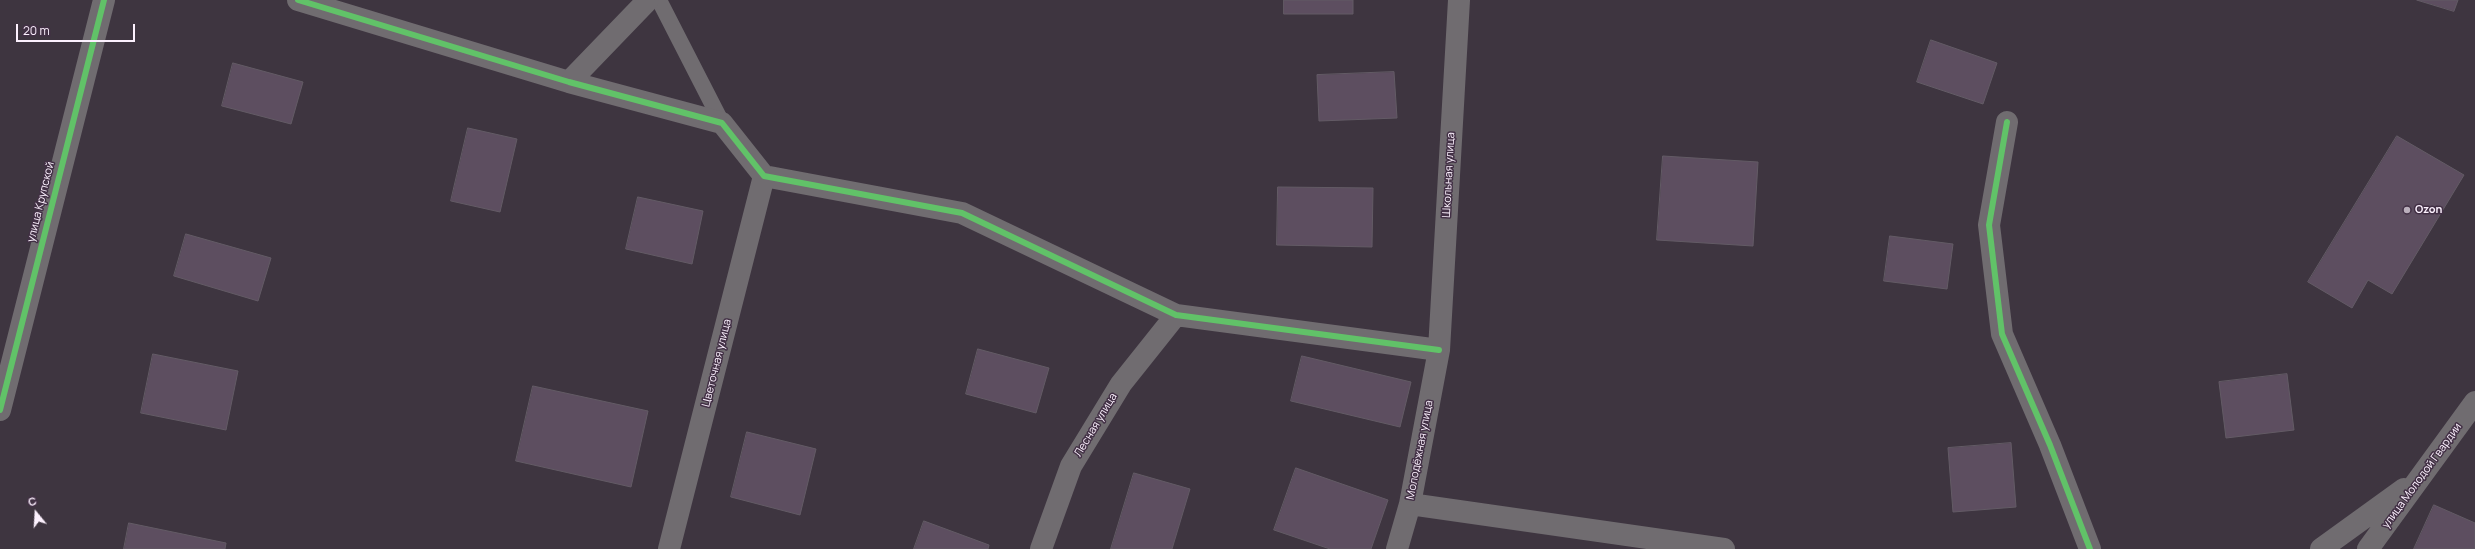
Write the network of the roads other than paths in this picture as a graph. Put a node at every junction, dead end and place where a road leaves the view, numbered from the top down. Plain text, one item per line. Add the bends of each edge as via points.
1 (104, 0) edge
2 (298, 0) edge
3 (648, 0) edge
4 (658, 0) edge
5 (1459, 0) edge
6 (569, 82) junction
7 (2007, 122) dead end
8 (722, 123) junction
9 (764, 176) junction
10 (1176, 315) junction
11 (1439, 350) junction
12 (2475, 402) edge
13 (0, 410) edge
14 (2420, 478) junction
15 (1410, 504) junction
16 (669, 549) edge
17 (1041, 549) edge
18 (1397, 549) edge
19 (1724, 549) edge
20 (2090, 549) edge
21 (2321, 549) edge
22 (2368, 549) edge

1 - 13 street, улица Крупской
2 - 6 street
3 - 6 street
4 - 8 lane
5 - 11 street, Школьная улица
6 - 8 street
7 - 20 street via 1989,225 2002,334 2050,445
8 - 9 street
9 - 10 street via 962,213
9 - 16 street, Цветочная улица
10 - 11 street
10 - 17 street, Лесная улица via 1121,384 1071,466
11 - 15 street, Молодёжная улица
12 - 14 street, улица Молодой Гвардии
14 - 21 street
14 - 22 street, улица Молодой Гвардии
15 - 18 street, Молодёжная улица
15 - 19 street

